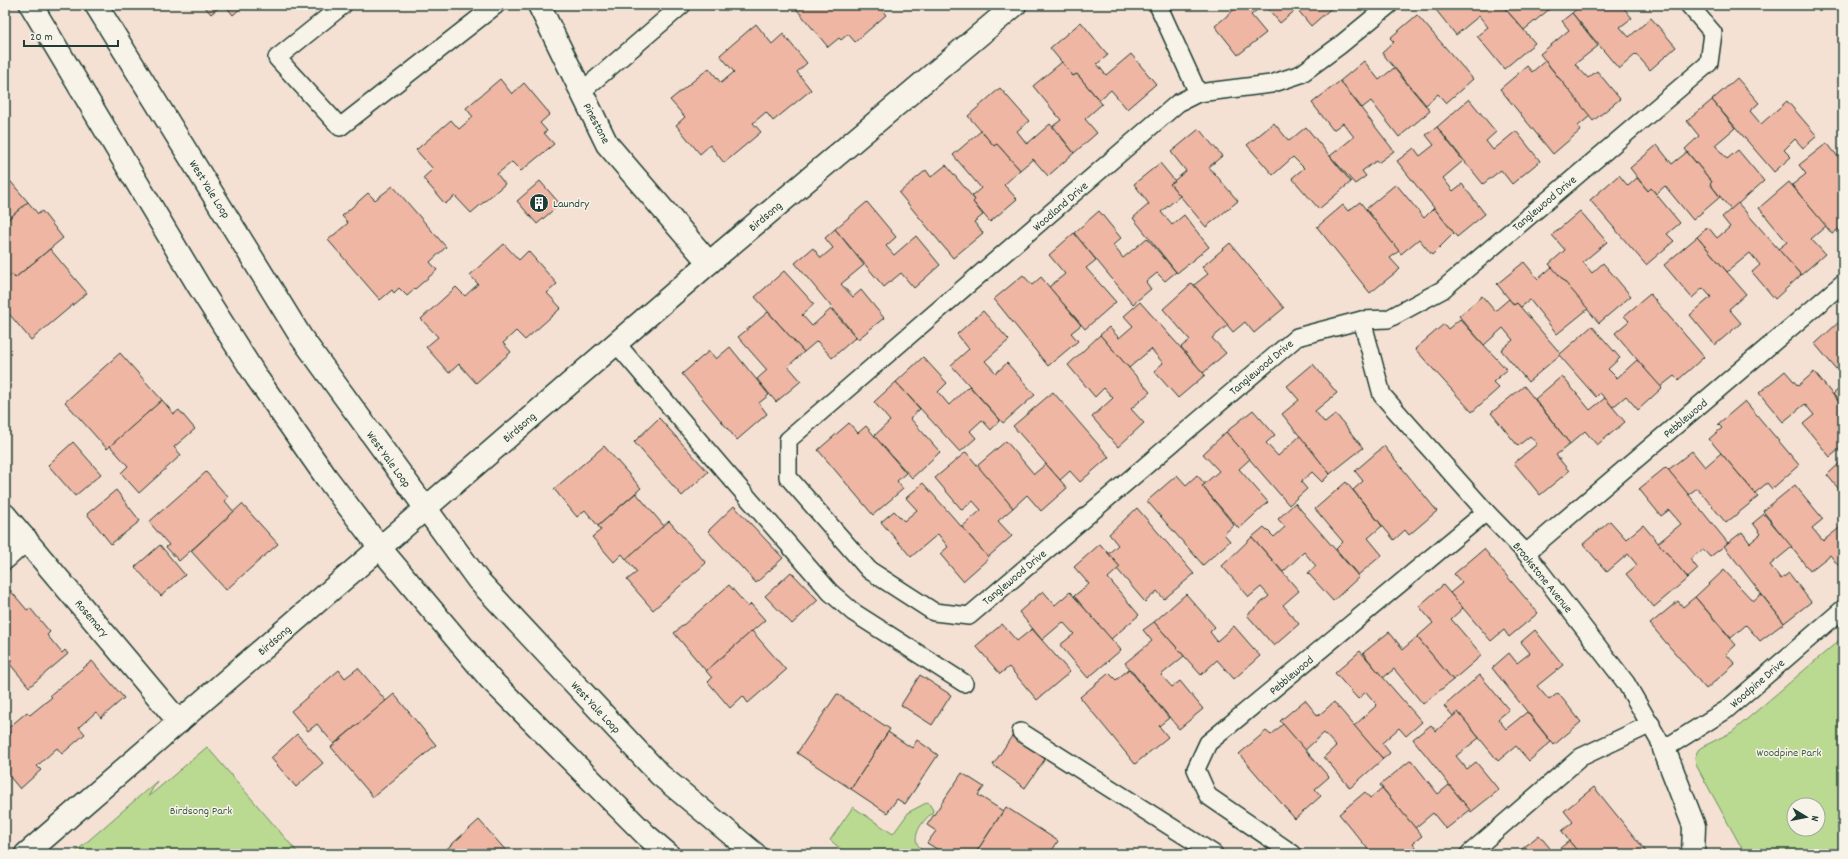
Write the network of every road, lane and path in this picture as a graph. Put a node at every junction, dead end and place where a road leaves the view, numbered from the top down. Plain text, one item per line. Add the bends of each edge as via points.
1 (31, 5) edge
2 (96, 5) edge
3 (343, 5) edge
4 (496, 5) edge
5 (539, 5) edge
6 (682, 5) edge
7 (1015, 5) edge
8 (1158, 5) edge
9 (1389, 5) edge
10 (1690, 5) edge
11 (581, 92) junction
12 (1198, 93) junction
13 (709, 263) junction
14 (1843, 283) edge
15 (1362, 320) junction
16 (616, 343) junction
17 (788, 477) joint
18 (425, 509) junction
19 (1486, 512) junction
20 (5, 515) edge
21 (26, 539) junction
22 (380, 548) junction
23 (1526, 553) junction
24 (5, 558) edge
25 (1843, 609) edge
26 (964, 683) dead end
27 (179, 722) junction
28 (1651, 724) junction
29 (1021, 732) dead end
30 (1664, 749) junction
31 (1287, 850) edge
32 (26, 854) edge
33 (668, 854) edge
34 (755, 854) edge
35 (1214, 854) edge
36 (1469, 854) edge
37 (1693, 854) edge

1 - 22 main road via 198,285 257,378 326,478
2 - 18 main road, West Yale Loop via 301,337
3 - 4 lane via 277,58 340,127
5 - 11 main road, Pinestone
6 - 11 lane
7 - 13 main road, Birdsong
8 - 12 lane
9 - 12 lane, Woodland Drive via 1301,74 1271,84
10 - 15 lane, Tanglewood Drive via 1713,33 1709,64 1442,290 1388,319
11 - 13 main road, Pinestone via 606,144
12 - 17 lane, Woodland Drive via 1178,103 788,440
13 - 16 main road, Birdsong
14 - 23 lane, Pebblewood
15 - 17 lane, Tanglewood Drive via 1297,336 969,616 934,612 869,570
15 - 19 lane, Brookstone Avenue via 1382,395
16 - 18 main road, Birdsong
16 - 26 lane via 830,592 854,612
18 - 22 main road, Birdsong
18 - 34 main road, West Yale Loop via 478,580 660,775
19 - 23 lane, Brookstone Avenue
19 - 31 lane, Pebblewood via 1208,743 1196,769 1208,796
20 - 21 main road, Rosemary
21 - 24 main road
21 - 27 main road, Rosemary
22 - 27 main road, Birdsong
22 - 33 main road via 490,678
23 - 28 lane, Brookstone Avenue via 1626,683
25 - 30 lane, Woodpine Drive via 1726,710
27 - 32 main road, Birdsong
28 - 30 lane, Brookstone Avenue
28 - 36 lane via 1581,757
29 - 35 lane
30 - 37 main road, Brookstone Avenue via 1694,826

